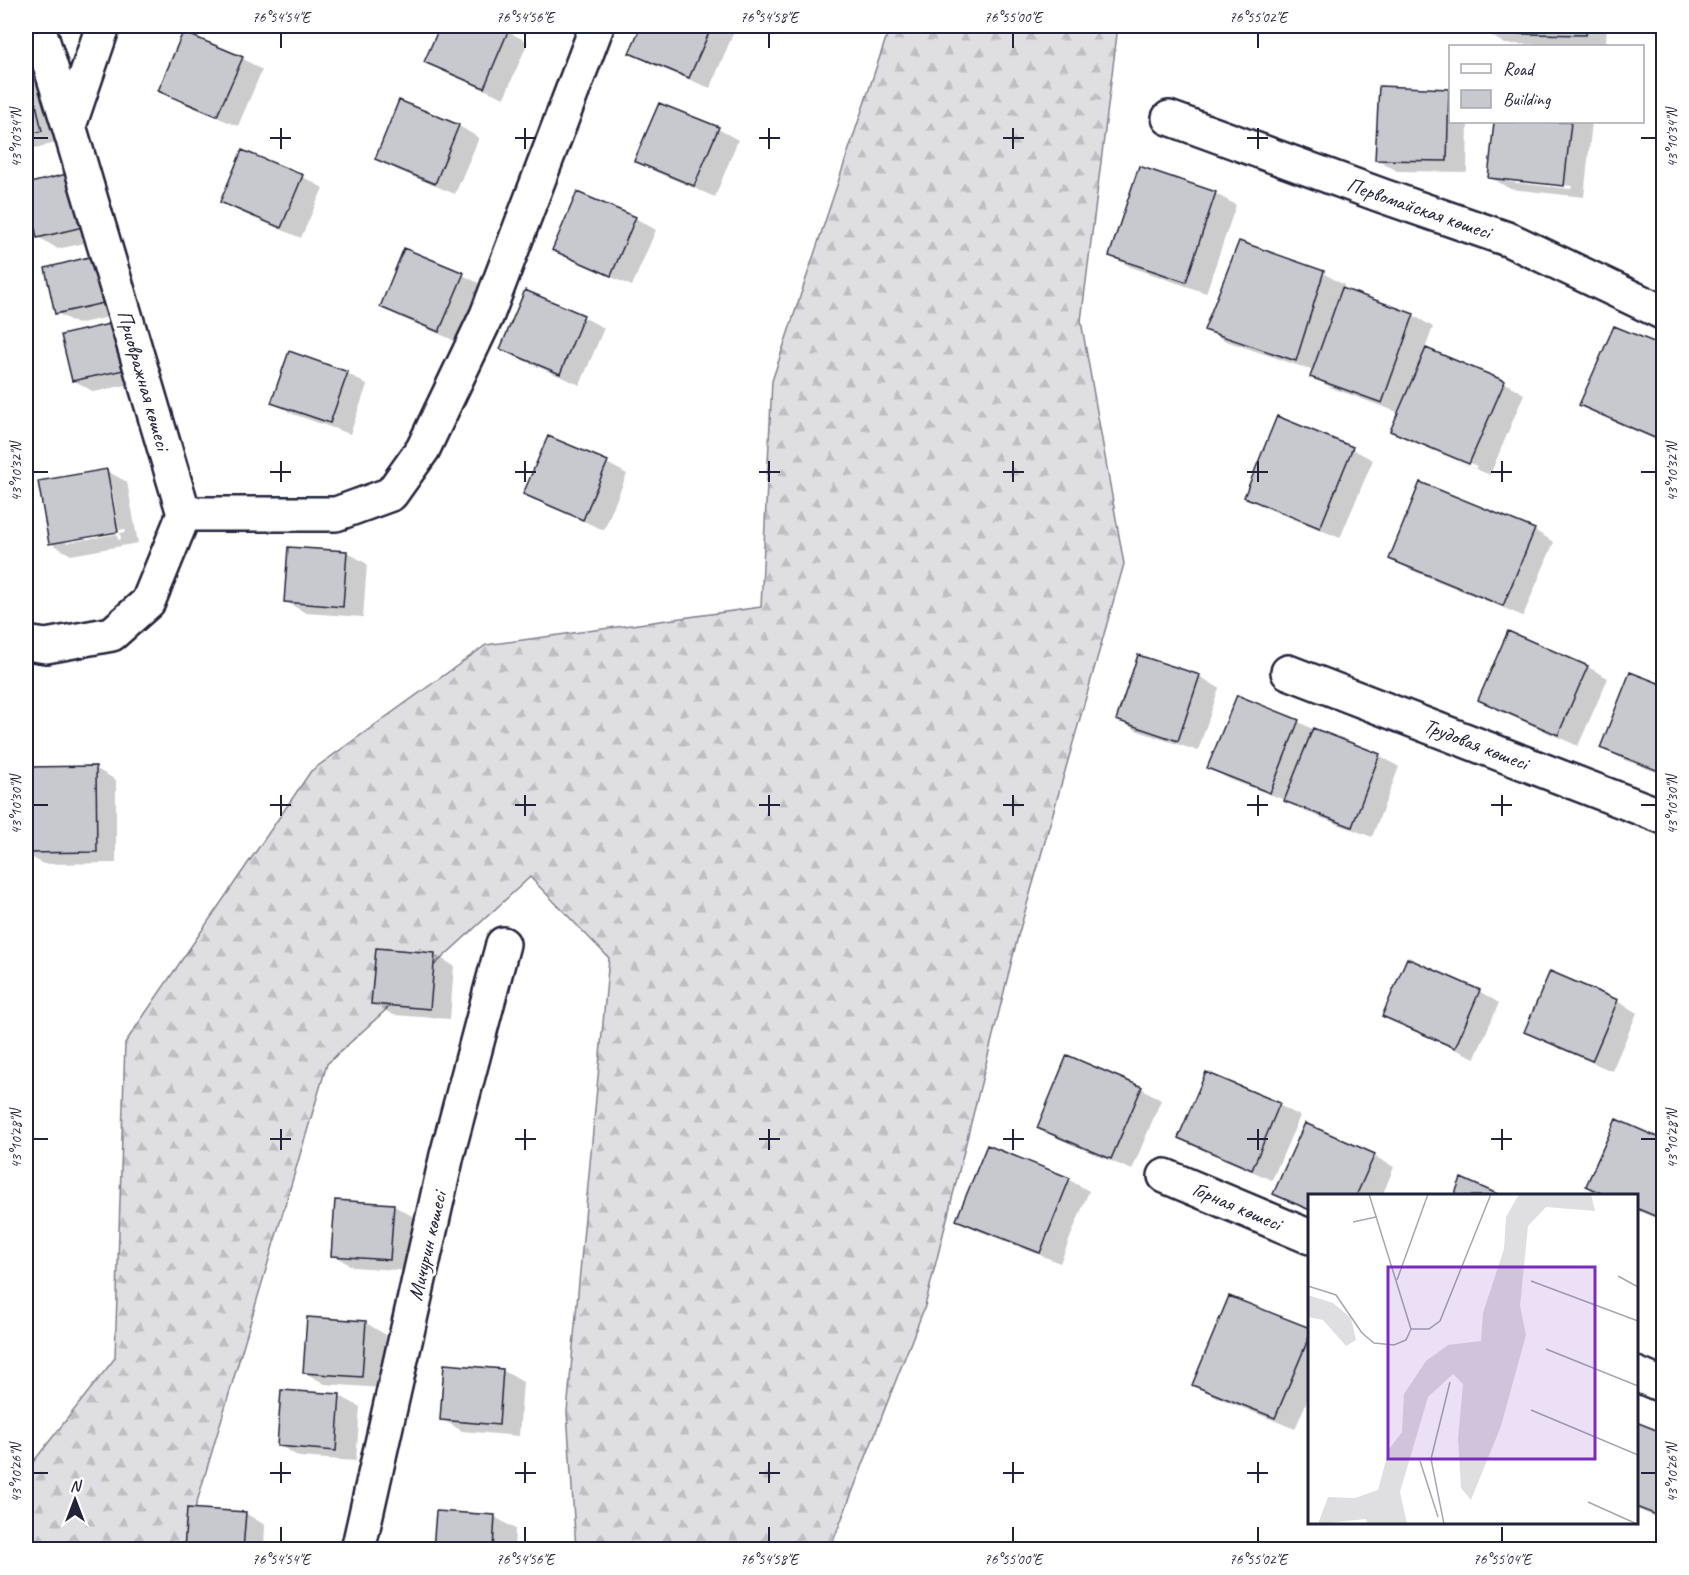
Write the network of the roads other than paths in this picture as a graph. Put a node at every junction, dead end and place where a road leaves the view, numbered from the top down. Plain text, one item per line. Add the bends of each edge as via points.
1 (38, 26) edge
2 (103, 26) edge
3 (597, 26) edge
4 (1169, 118) dead end
5 (69, 126) junction
6 (1664, 313) edge
7 (184, 514) junction
8 (26, 643) edge
9 (1288, 672) dead end
10 (1664, 817) edge
11 (503, 944) dead end
12 (1165, 1176) dead end
13 (1308, 1236) edge
14 (1638, 1375) edge
15 (1664, 1386) edge
16 (358, 1550) edge

1 - 5 street, Приовражная көшесі
2 - 5 street
3 - 7 street via 487,315 423,449 391,494 336,514
4 - 6 street, Первомайская көшесі via 1510,240
5 - 7 street, Приовражная көшесі
7 - 8 street via 148,602 112,634 46,646
9 - 10 street, Трудовая көшесі
11 - 16 street, Мичурин көшесі via 447,1155
12 - 13 street, Горная көшесі
14 - 15 street

